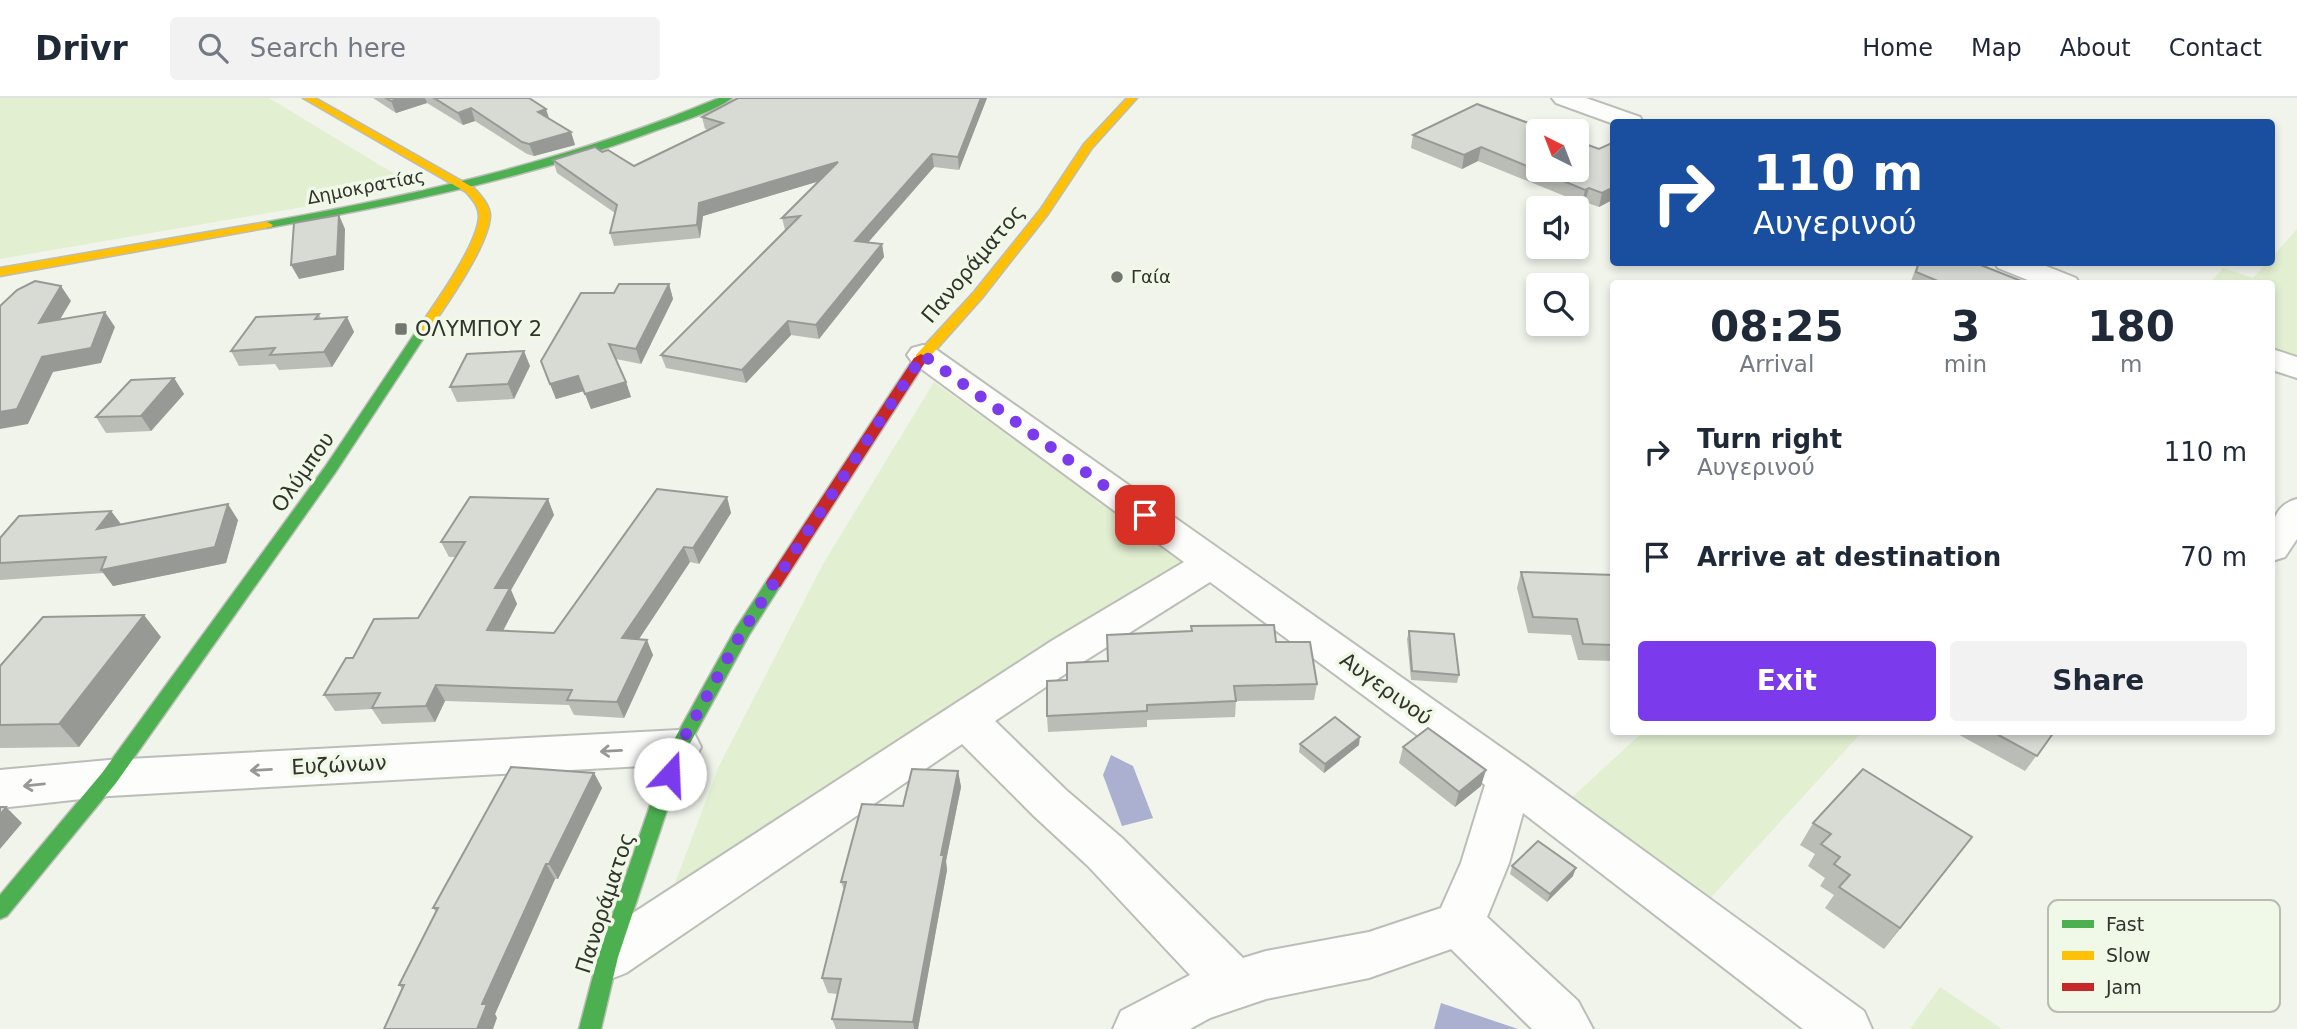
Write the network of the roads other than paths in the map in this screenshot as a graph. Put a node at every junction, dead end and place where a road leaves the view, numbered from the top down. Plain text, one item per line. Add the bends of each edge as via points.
1 (308, 98) edge
2 (727, 98) edge
3 (1132, 98) edge
4 (1564, 98) edge
5 (1623, 119) edge
6 (466, 187) junction
7 (2019, 266) edge
8 (0, 272) edge
9 (2055, 280) edge
10 (923, 355) junction
11 (2275, 360) edge
12 (2297, 368) edge
13 (2297, 512) edge
14 (2275, 544) edge
15 (1212, 563) junction
16 (966, 720) junction
17 (679, 747) junction
18 (109, 778) junction
19 (1510, 778) junction
20 (0, 789) edge
21 (0, 910) edge
22 (1459, 924) junction
23 (608, 957) junction
24 (1234, 985) junction
25 (590, 1029) edge
26 (1140, 1029) edge
27 (1566, 1029) edge
28 (1845, 1029) edge

1 - 6 street, Ολύμπου
2 - 6 street, Δημοκρατίας via 609,146
3 - 10 street, Πανοράματος via 1088,146 1044,212 986,284
4 - 5 street
6 - 8 street, Δημοκρατίας
6 - 18 street, Ολύμπου via 479,199 485,217 444,299 323,481
7 - 9 street
10 - 15 street, Αυγερινού
10 - 17 street, Πανοράματος via 742,632
11 - 12 street
13 - 14 street
15 - 16 street
15 - 19 street, Αυγερινού
16 - 23 street
16 - 24 street via 1105,852
17 -> 18 street, Ευζώνων
17 - 23 street, Πανοράματος
18 -> 20 street, Ευζώνων
18 - 21 street, Ολύμπου
19 - 22 street via 1485,863
19 - 28 street, Αυγερινού
22 - 24 street via 1369,955
22 - 27 street
23 - 25 street, Πανοράματος
24 - 26 street via 1195,998

